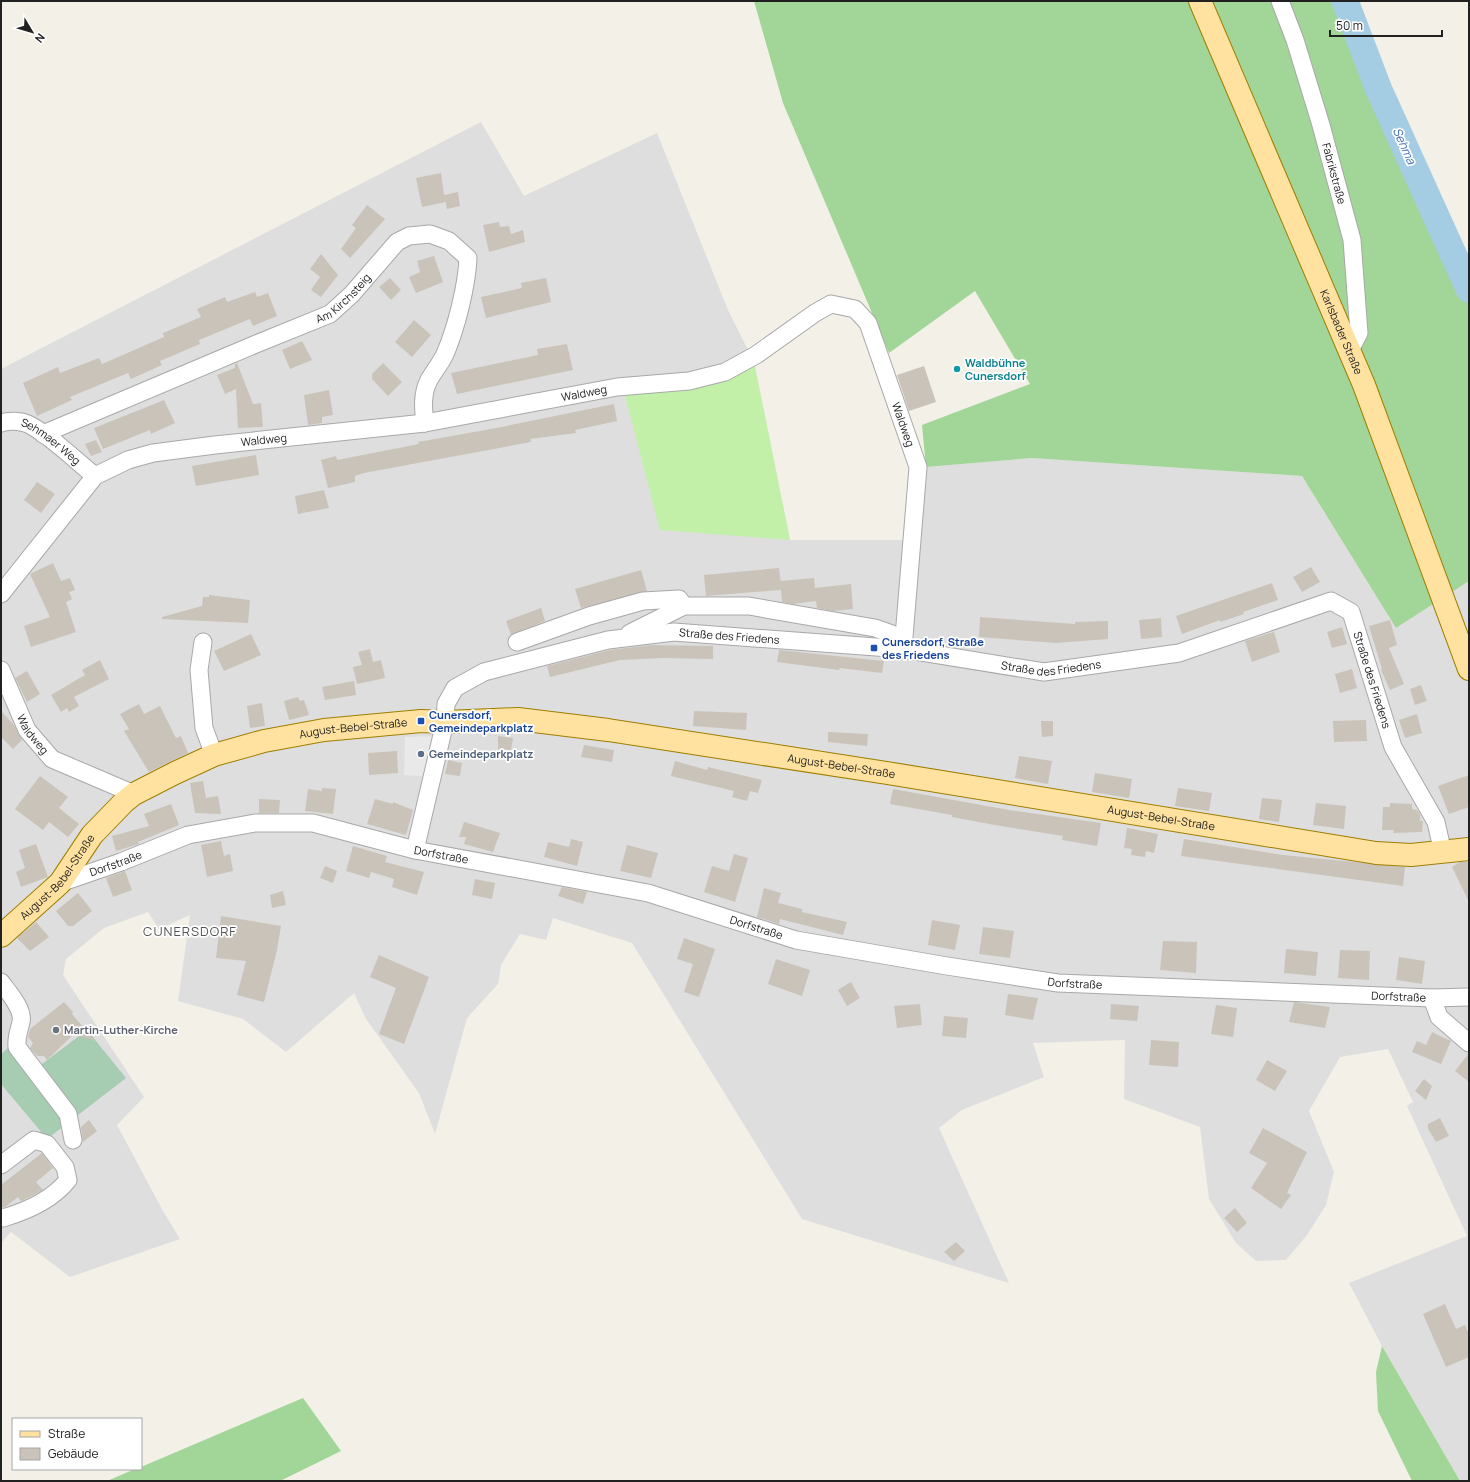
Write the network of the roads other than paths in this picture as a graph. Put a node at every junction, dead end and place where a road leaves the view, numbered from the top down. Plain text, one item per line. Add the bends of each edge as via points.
1 (1200, 1) edge
2 (1280, 1) edge
3 (1350, 350) junction
4 (1, 423) edge
5 (424, 423) junction
6 (43, 434) junction
7 (95, 476) junction
8 (1, 594) edge
9 (684, 606) junction
10 (619, 638) junction
11 (203, 642) dead end
12 (516, 642) dead end
13 (903, 644) junction
14 (1469, 669) edge
15 (1, 670) edge
16 (445, 722) junction
17 (214, 755) junction
18 (134, 794) junction
19 (1469, 849) edge
20 (415, 850) junction
21 (1443, 853) junction
22 (60, 883) junction
23 (1, 936) edge
24 (1, 982) edge
25 (1469, 997) edge
26 (1432, 998) junction
27 (1469, 1043) edge
28 (73, 1140) dead end
29 (1, 1165) edge
30 (1, 1217) edge

1 - 3 main road, Karlsbader Straße
2 - 3 street, Fabrikstraße via 1321,125 1352,240 1359,333
3 - 14 main road, Karlsbader Straße
4 - 6 street, Sehmaer Weg via 16,421 28,424
5 - 6 street, Am Kirchsteig via 423,401 428,381 445,355 456,320 468,258 449,241 430,234 409,236 397,242 352,294 330,314
5 - 7 street, Waldweg via 153,453 128,460
5 - 13 street, Waldweg via 617,387 689,381 725,372 756,355 831,304 856,309 868,323 918,467
6 - 7 street, Sehmaer Weg
7 - 8 street, Waldweg
9 - 10 street
9 - 12 street via 679,599 643,601 589,616
9 - 13 street via 749,606 875,628
10 - 13 street, Straße des Friedens via 674,632
10 - 16 street, Straße des Friedens via 484,672 455,688 446,704
11 - 17 street via 199,670 204,728
13 - 21 street, Straße des Friedens via 1044,672 1179,653 1331,601 1351,612 1393,747 1436,822
15 - 18 street, Waldweg via 27,730 52,759
16 - 17 main road, August-Bebel-Straße via 421,721 324,730 264,741
16 - 20 street, Straße des Friedens
16 - 21 main road, August-Bebel-Straße via 518,719 608,730 894,774 1346,850 1404,854
17 - 18 main road, August-Bebel-Straße
18 - 22 main road, August-Bebel-Straße via 92,836
19 - 21 main road, August-Bebel-Straße
20 - 22 street, Dorfstraße via 312,823 255,823 188,834 121,862
20 - 26 street, Dorfstraße via 648,893 796,940 1051,982
22 - 23 main road, August-Bebel-Straße
24 - 28 street via 20,1011 22,1020 16,1047 68,1114
25 - 26 street, Dorfstraße
26 - 27 street via 1439,1017
29 - 30 street via 34,1140 47,1144 66,1167 68,1180 61,1188 26,1211

